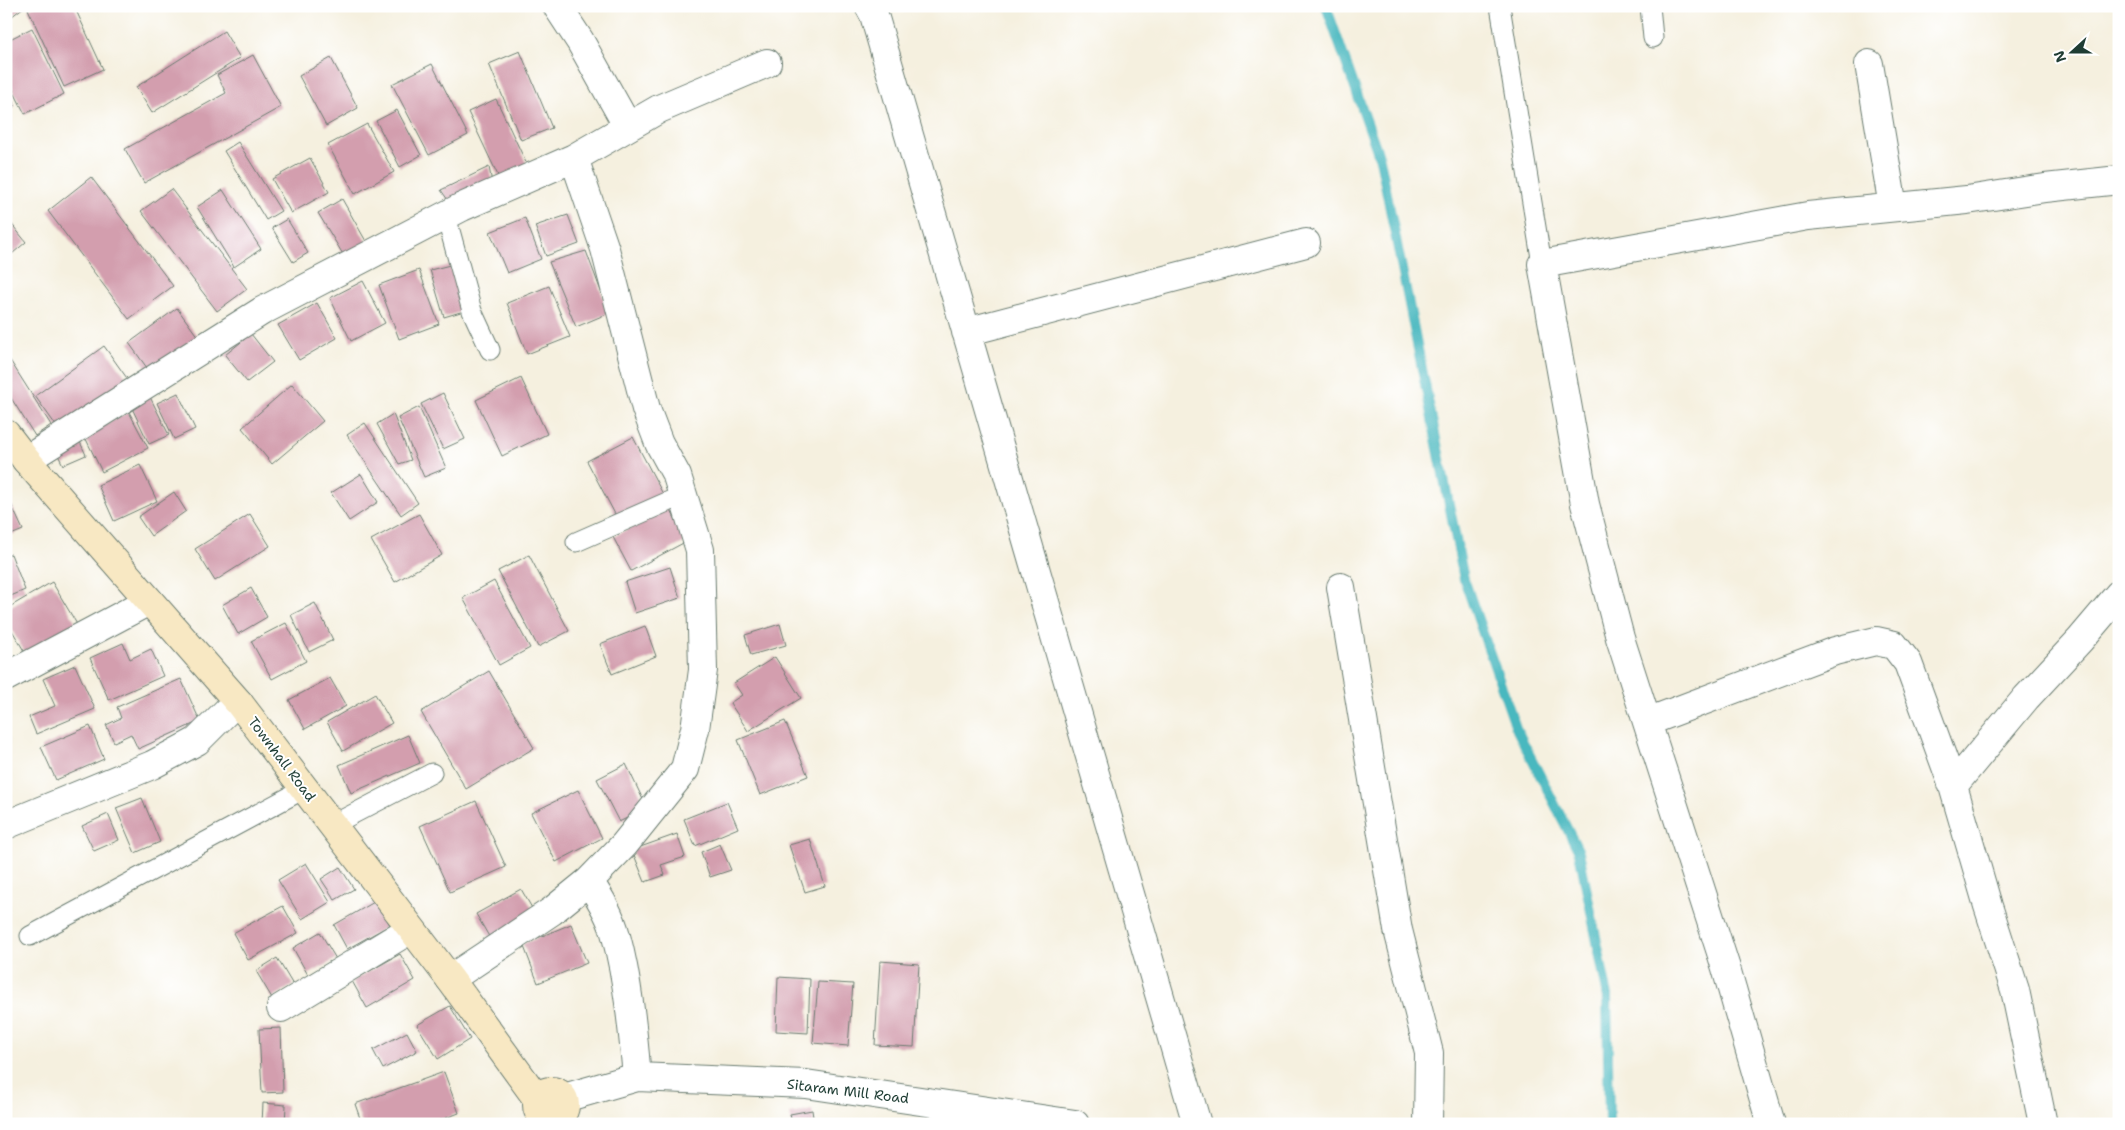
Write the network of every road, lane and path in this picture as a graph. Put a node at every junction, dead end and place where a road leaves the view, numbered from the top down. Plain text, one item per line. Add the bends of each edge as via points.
1 (557, 6) edge
2 (869, 6) edge
3 (1500, 6) edge
4 (1650, 6) edge
5 (1653, 38) dead end
6 (767, 63) dead end
7 (1869, 64) dead end
8 (628, 127) junction
9 (574, 158) junction
10 (2119, 180) edge
11 (1893, 207) junction
12 (446, 216) junction
13 (1306, 244) dead end
14 (1542, 264) junction
15 (966, 332) junction
16 (490, 350) dead end
17 (6, 434) edge
18 (26, 460) junction
19 (683, 495) junction
20 (576, 542) dead end
21 (1341, 588) dead end
22 (2119, 594) edge
23 (149, 600) junction
24 (6, 677) edge
25 (239, 703) junction
26 (1647, 722) junction
27 (432, 773) dead end
28 (1952, 786) junction
29 (304, 789) junction
30 (6, 825) edge
31 (332, 826) junction
32 (589, 881) junction
33 (411, 929) junction
34 (30, 936) dead end
35 (450, 980) junction
36 (281, 1008) dead end
37 (637, 1077) junction
38 (556, 1111) edge
39 (1075, 1124) edge
40 (1197, 1124) edge
41 (1428, 1124) edge
42 (1771, 1124) edge
43 (2043, 1124) edge

1 - 8 street
2 - 15 street
3 - 14 lane
4 - 5 lane
6 - 8 street via 659,109
7 - 11 street
8 - 9 street
9 - 12 street
9 - 19 street via 605,249 646,408
10 - 11 street
11 - 14 street via 1808,216
12 - 16 lane via 472,310
12 - 18 street via 262,311
13 - 15 street
14 - 26 street via 1585,504 1620,638
15 - 40 street
17 - 18 main road, Townhall Road
18 - 23 main road, Townhall Road
19 - 20 lane
19 - 32 street via 700,550 703,670 695,729 685,769 624,845
21 - 41 street via 1398,930 1429,1052
22 - 28 street
23 - 24 street
23 - 25 main road, Townhall Road
25 - 29 main road, Townhall Road
25 - 30 street via 196,741 152,765
26 - 28 street via 1835,651 1876,641 1894,645 1908,663
26 - 42 street via 1726,968
27 - 31 lane
28 - 43 street via 2015,990
29 - 31 main road, Townhall Road
29 - 34 lane
31 - 33 main road, Townhall Road
32 - 35 street via 552,911
32 - 37 street via 602,901 616,935 631,1017
33 - 35 main road, Townhall Road
33 - 36 street
35 - 38 main road, Townhall Road
37 - 38 street, Sitaram Mill Road
37 - 39 street, Sitaram Mill Road via 806,1084

